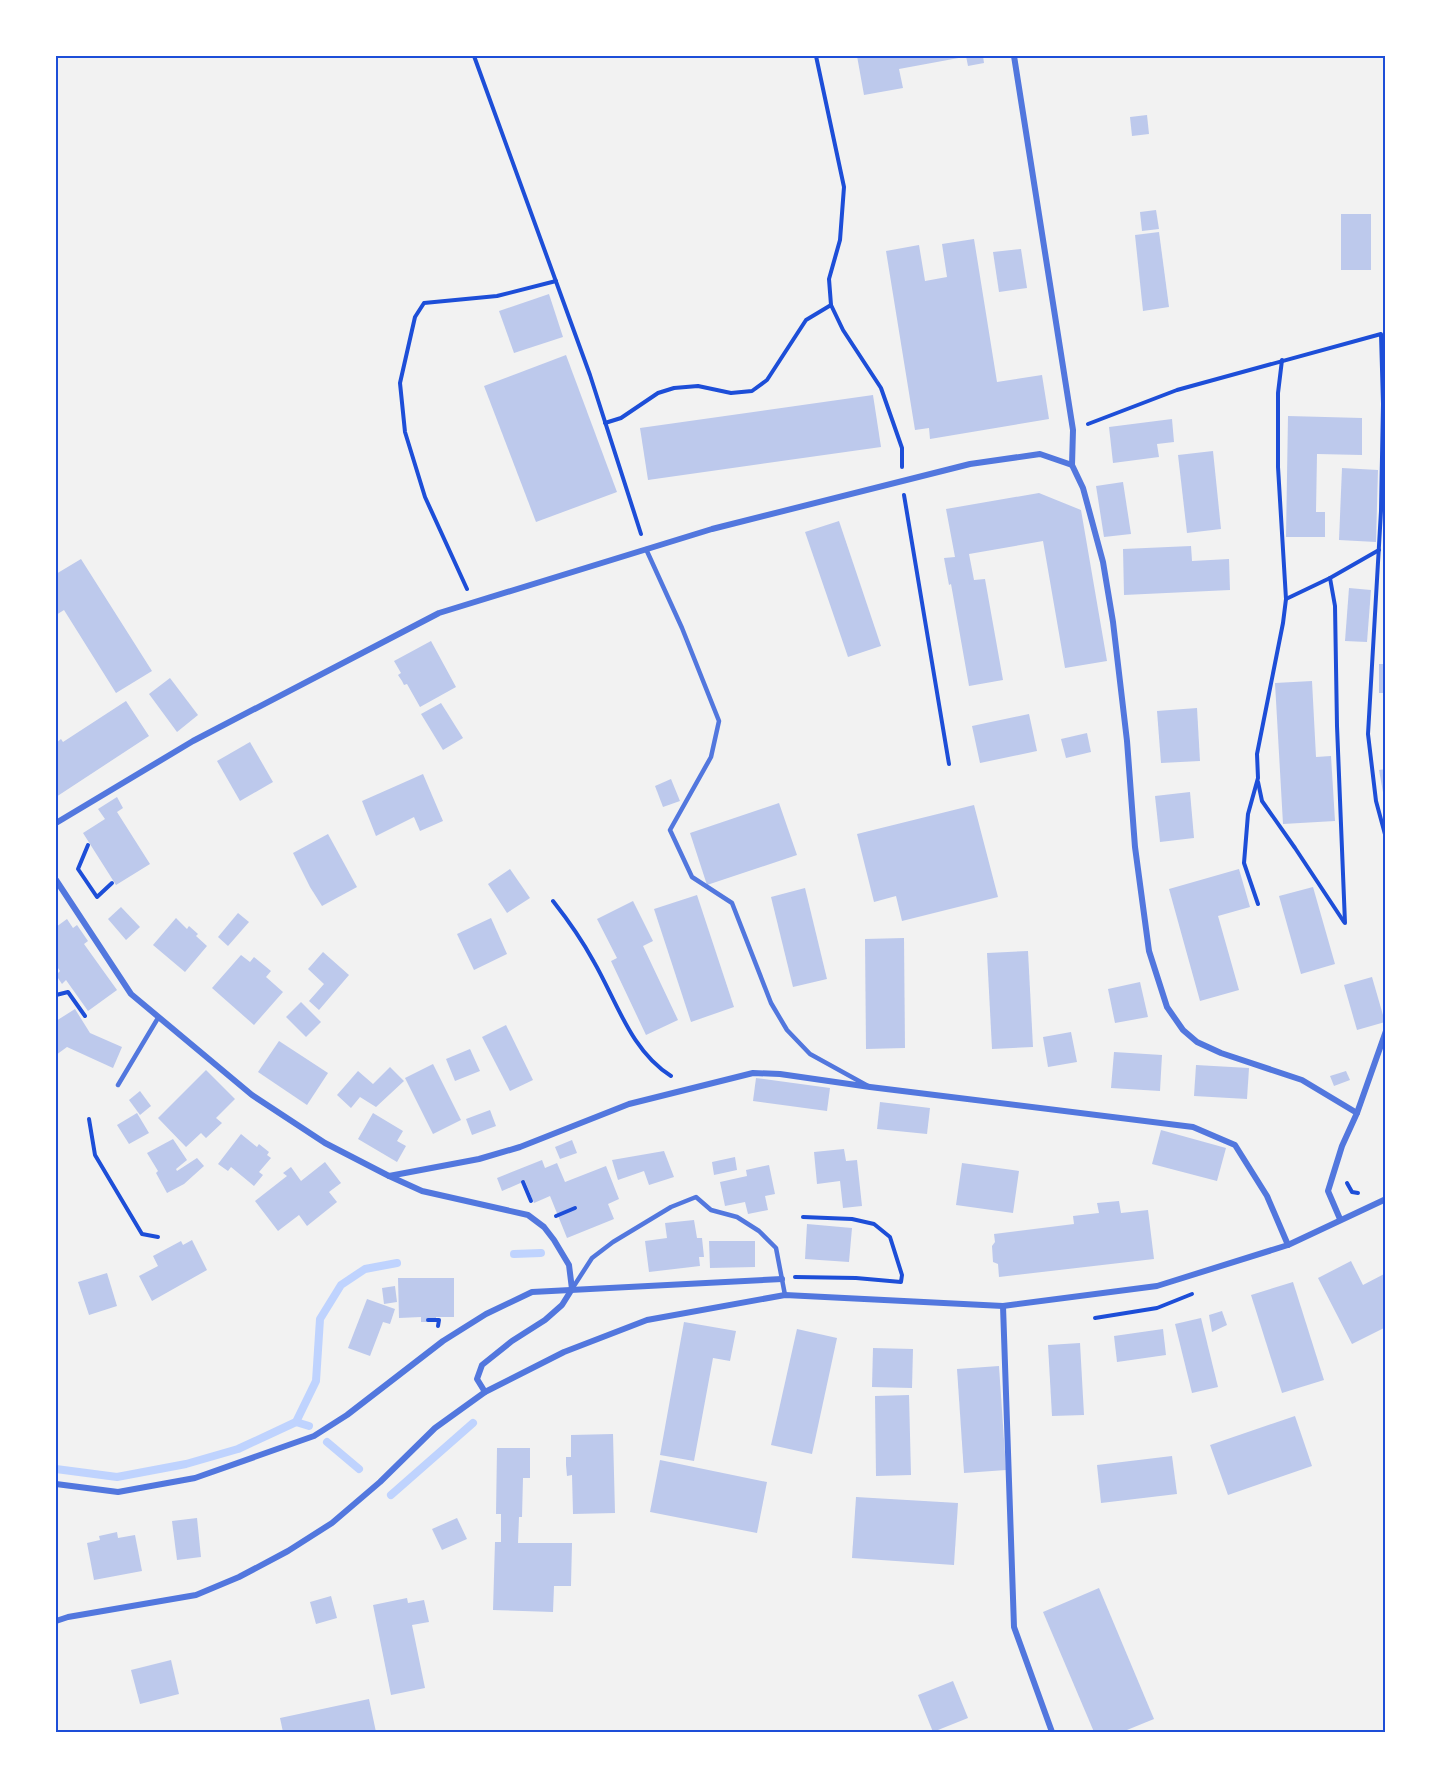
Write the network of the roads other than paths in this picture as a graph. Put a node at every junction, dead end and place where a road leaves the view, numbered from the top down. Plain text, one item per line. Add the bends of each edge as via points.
1 (1014, 56) edge
2 (1072, 465) junction
3 (646, 549) junction
4 (56, 824) edge
5 (56, 880) edge
6 (158, 1018) junction
7 (1386, 1031) edge
8 (118, 1085) dead end
9 (870, 1087) junction
10 (1357, 1113) junction
11 (389, 1176) junction
12 (1385, 1200) edge
13 (1340, 1219) junction
14 (1288, 1245) junction
15 (782, 1278) junction
16 (572, 1289) junction
17 (785, 1295) junction
18 (1003, 1306) junction
19 (485, 1392) junction
20 (56, 1484) edge
21 (56, 1621) edge
22 (1052, 1732) edge

1 - 2 street via 1073,430
2 - 3 street via 1040,454 970,464
2 - 10 street via 1083,488 1103,562 1113,621 1149,951 1167,1007 1197,1042 1302,1080
3 - 4 street via 439,613 203,735
3 - 9 lane via 719,721 711,757 670,830 692,877 732,903 771,1004 786,1030 810,1054
5 - 6 street via 131,994
6 - 8 lane
6 - 11 street via 252,1095 324,1143
7 - 10 street
9 - 11 street via 753,1073 629,1104 479,1159
9 - 14 street via 1193,1127 1235,1145 1267,1196
10 - 13 street via 1328,1191
11 - 16 street via 423,1191 528,1215 544,1227 569,1265
12 - 13 street
13 - 14 street
14 - 18 street via 1157,1286
15 - 16 street
15 - 16 lane via 776,1248 759,1231 737,1217 711,1210 696,1197 670,1207 613,1242 592,1258
15 - 17 lane
16 - 19 street via 545,1320 482,1365 477,1379
16 - 20 street via 532,1292 486,1314 443,1341 347,1416 314,1436 259,1457 195,1478 118,1492
17 - 18 street
17 - 19 street via 647,1320 564,1352
18 - 22 street via 1014,1627
19 - 21 street via 435,1428 332,1523 288,1551 196,1595

